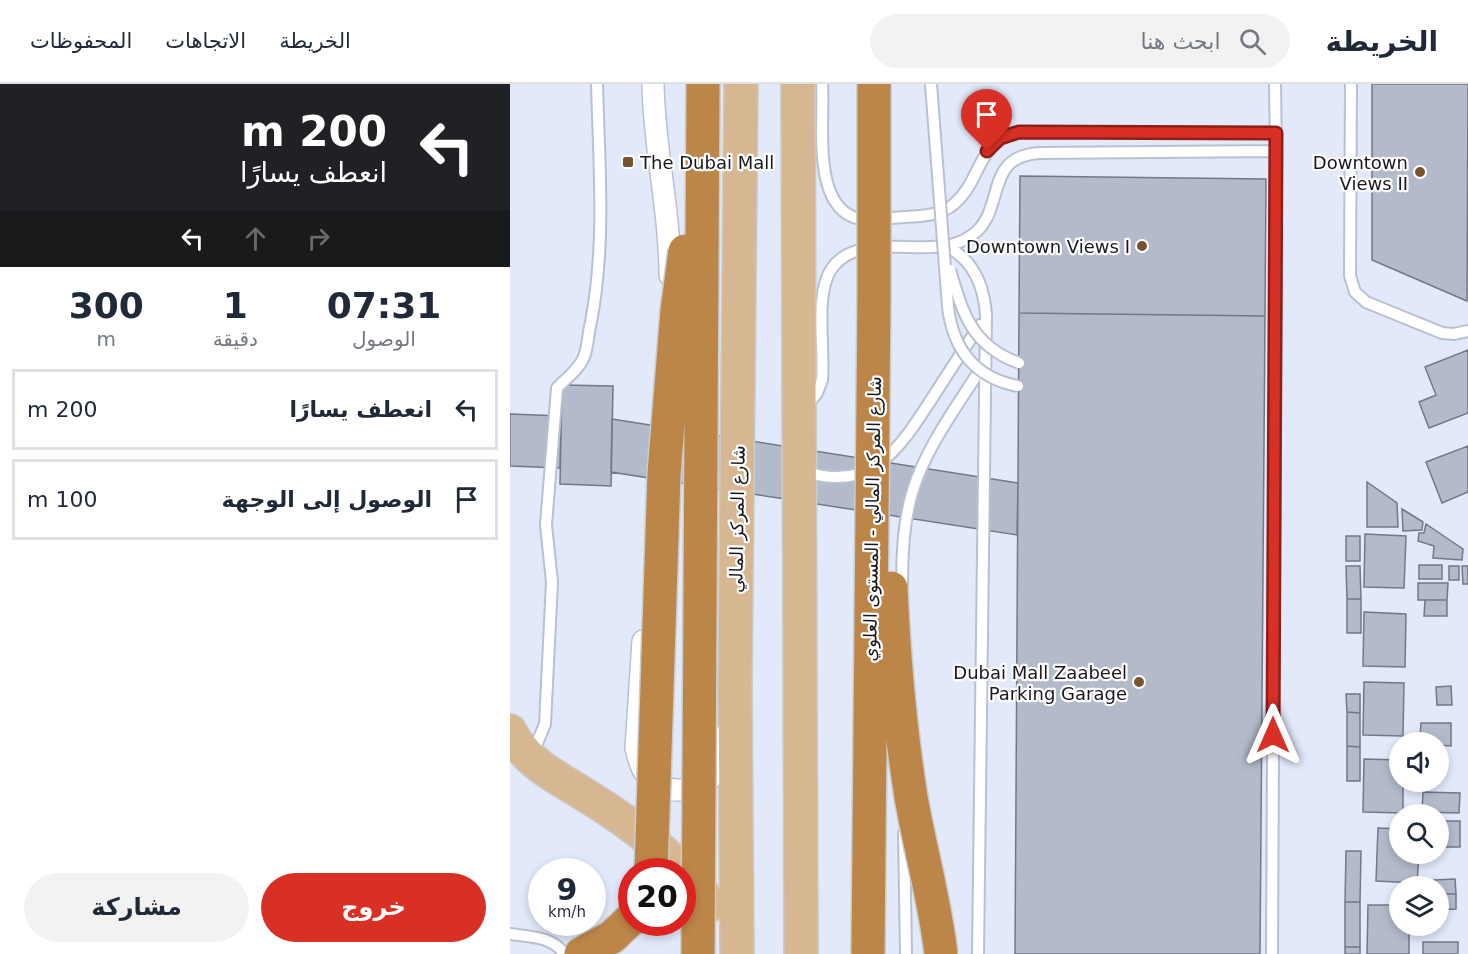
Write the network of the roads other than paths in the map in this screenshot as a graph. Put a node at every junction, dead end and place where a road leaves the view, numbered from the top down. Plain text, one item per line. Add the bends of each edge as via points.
1 (597, 84) edge
2 (653, 84) edge
3 (703, 84) edge
4 (741, 84) edge
5 (798, 84) edge
6 (822, 84) edge
7 (874, 84) edge
8 (931, 84) edge
9 (1275, 84) edge
10 (1351, 84) edge
11 (1276, 133) junction
12 (1276, 151) junction
13 (703, 161) junction
14 (945, 249) junction
15 (986, 315) junction
16 (1468, 331) edge
17 (985, 362) junction
18 (1019, 363) dead end
19 (1018, 386) dead end
20 (798, 412) junction
21 (799, 469) junction
22 (872, 505) junction
23 (1263, 511) dead end
24 (1274, 519) junction
25 (735, 685) junction
26 (510, 731) edge
27 (531, 759) junction
28 (651, 858) edge
29 (618, 931) edge
30 (510, 934) edge
31 (564, 954) edge
32 (581, 954) edge
33 (698, 954) edge
34 (735, 954) edge
35 (801, 954) edge
36 (868, 954) edge
37 (906, 954) edge
38 (941, 954) edge
39 (978, 954) edge
40 (1272, 954) edge

1 - 27 lane via 600,241 596,293 584,358 557,388 546,525 552,582 545,724
2 - 25 street via 668,237 670,303 636,731 640,765 650,780 682,791 699,786 712,776 720,760
3 - 13 highway, bridge
4 - 25 main road, شارع المركز المالي
5 - 20 main road
6 - 11 lane via 825,183 844,211 858,218 927,215 952,206 971,183 987,151 1000,138 1019,132
7 - 22 highway, شارع المركز المالي - المستوى العلوي, bridge
8 - 14 lane, bridge
9 - 11 lane
10 - 16 lane via 1350,276 1354,292 1366,302 1430,330 1454,334
11 - 12 lane
12 - 14 lane via 1028,153 1006,166 999,177 990,213 977,232
12 - 24 lane
13 - 28 highway, bridge via 681,273 669,404 660,555
13 - 33 highway, bridge
14 - 15 lane via 955,251 973,268 983,291
14 - 18 lane, bridge via 969,325 990,349
14 - 19 lane, bridge via 948,306 956,340 976,367 996,380
14 - 20 lane via 860,250 833,266 822,295 822,380 817,393
15 - 17 lane
15 - 21 lane via 905,440 884,462 842,477
17 - 37 lane via 920,470 905,528 902,574
17 - 39 lane
20 - 21 main road
21 - 35 main road
22 - 36 highway, شارع المركز المالي - المستوى العلوي, bridge
22 - 38 highway, bridge via 890,574 902,734
23 - 24 lane
24 - 40 lane via 1267,830
25 - 34 main road, شارع المركز المالي
26 - 27 main road
27 - 34 main road via 629,823 680,867 708,901
29 - 32 highway
30 - 31 lane via 548,940

